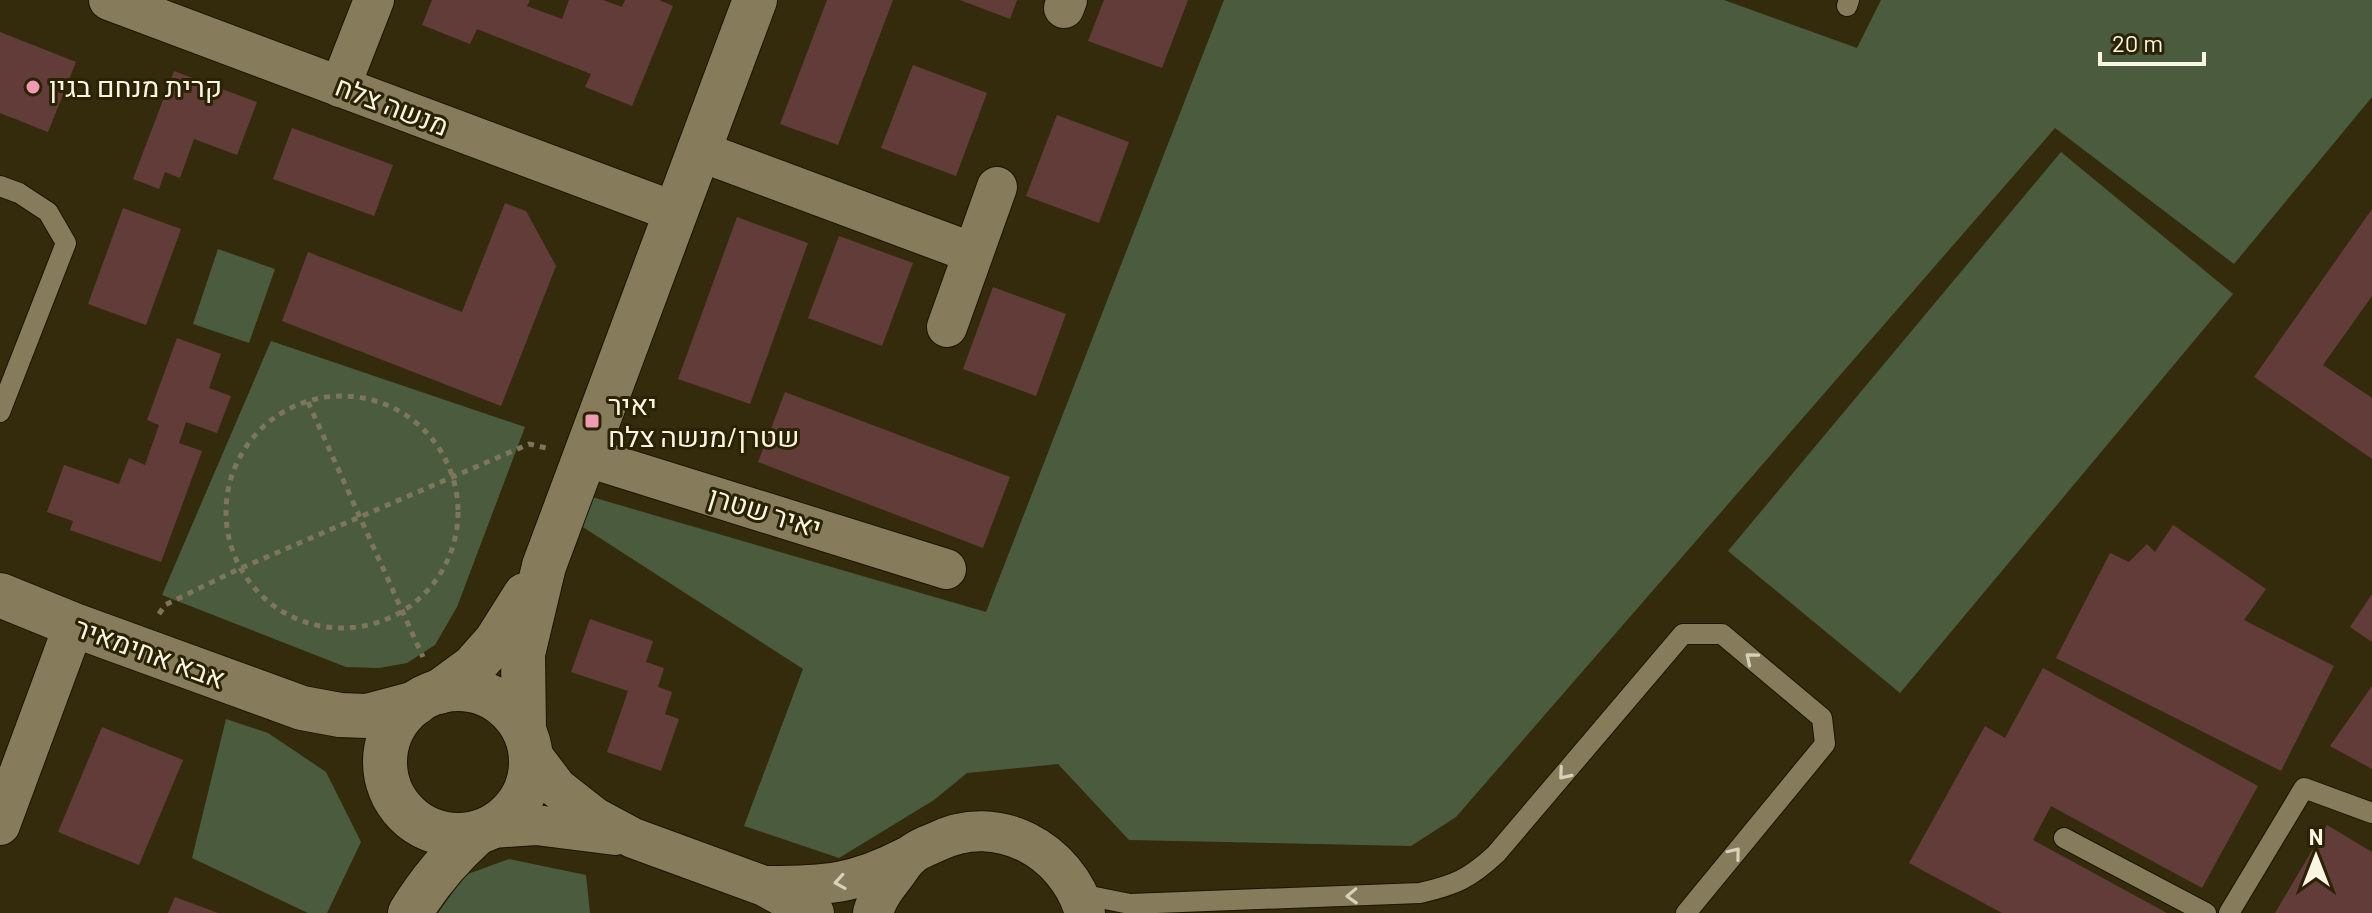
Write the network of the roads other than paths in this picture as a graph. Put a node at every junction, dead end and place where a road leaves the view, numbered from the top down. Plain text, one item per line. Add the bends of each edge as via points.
1 (374, 0) edge
2 (755, 0) edge
3 (121, 2) edge
4 (340, 87) junction
5 (699, 151) junction
6 (0, 186) edge
7 (997, 187) dead end
8 (675, 212) junction
9 (973, 253) junction
10 (947, 327) dead end
11 (0, 412) edge
12 (584, 456) junction
13 (544, 566) junction
14 (946, 569) dead end
15 (0, 595) edge
16 (74, 625) junction
17 (427, 697) junction
18 (302, 708) junction
19 (528, 743) junction
20 (396, 798) junction
21 (2372, 813) edge
22 (0, 825) edge
23 (484, 830) junction
24 (633, 838) junction
25 (2064, 838) dead end
26 (910, 855) junction
27 (764, 886) junction
28 (1082, 903) edge
29 (398, 913) edge
30 (410, 913) edge
31 (814, 913) edge
32 (873, 913) edge
33 (1686, 913) edge
34 (2206, 913) edge
35 (2229, 913) edge

1 - 4 street
2 - 5 street
3 - 4 street, מנשה צלח
4 - 8 street, מנשה צלח
5 - 8 street
5 - 9 street
6 - 11 lane via 48,212 66,243
7 - 9 street
8 - 12 street
9 - 10 street
12 - 13 street
12 - 14 street, יאיר שטרן
13 - 17 street via 473,667
13 - 19 street via 523,654
15 - 16 street, אבא אחימאיר
16 - 18 street, אבא אחימאיר
16 - 22 street
17 - 18 street, אבא אחימאיר via 367,716
17 - 19 street via 459,689 497,700 513,714
17 - 20 street via 402,715 386,748 385,765
18 - 20 street, אבא אחימאיר via 351,745
19 - 23 street via 531,777 523,798 510,815
19 - 24 street via 557,788
20 - 23 street via 416,822 438,832 461,836
20 - 29 street via 407,854
21 - 35 lane via 2304,788
23 - 24 street via 536,825
23 - 30 street via 454,853
24 - 27 street
25 - 34 lane
26 -> 27 street via 852,880
26 - 28 street via 951,834 977,831 1015,837 1029,842 1067,874
26 - 32 street
27 - 31 street
33 -> 28 lane via 1825,744 1822,718 1722,634 1683,634 1496,854 1451,886 1420,893

